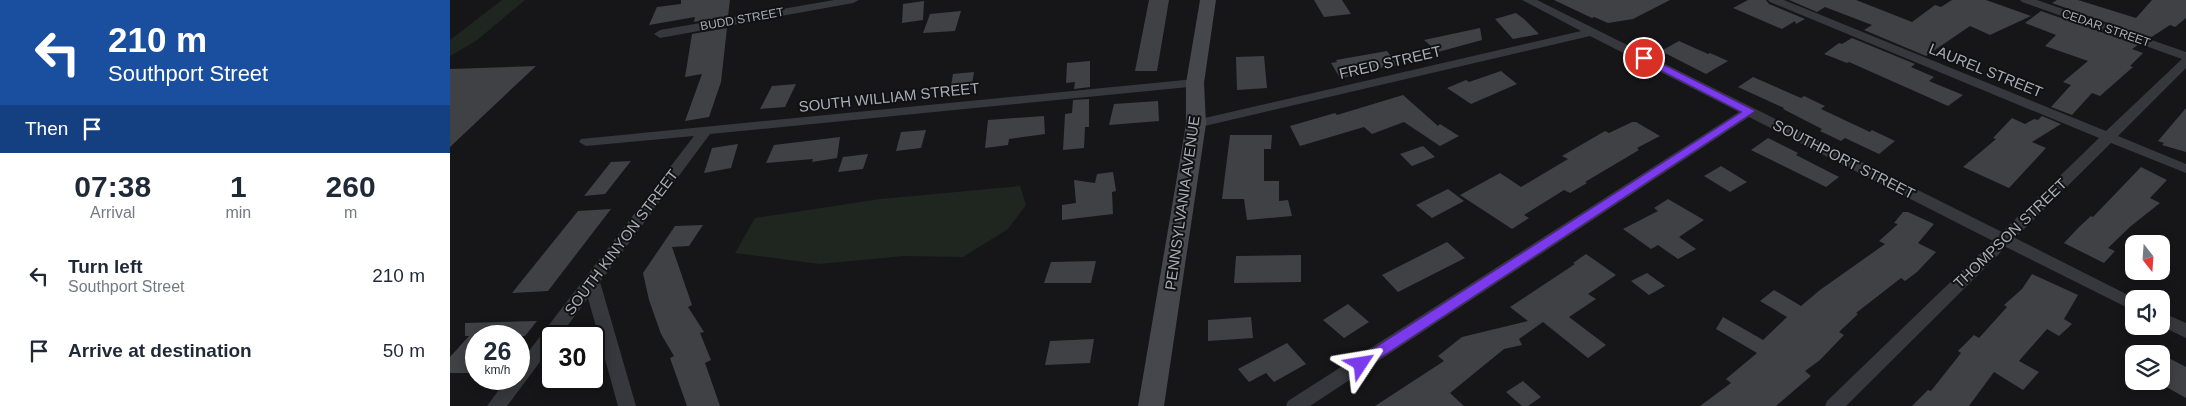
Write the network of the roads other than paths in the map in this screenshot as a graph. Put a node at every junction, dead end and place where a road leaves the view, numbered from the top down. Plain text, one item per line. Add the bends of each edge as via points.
1 (853, 0) edge
2 (1208, 0) edge
3 (1528, 0) edge
4 (1774, 0) edge
5 (2026, 0) edge
6 (1592, 32) junction
7 (660, 34) dead end
8 (2186, 56) edge
9 (2186, 61) edge
10 (1195, 83) junction
11 (1750, 111) junction
12 (1196, 124) junction
13 (705, 131) junction
14 (2108, 138) junction
15 (586, 142) dead end
16 (2186, 170) edge
17 (2002, 240) junction
18 (592, 282) junction
19 (2125, 301) edge
20 (2170, 323) edge
21 (2186, 331) edge
22 (530, 362) edge
23 (509, 390) edge
24 (496, 406) edge
25 (627, 406) edge
26 (1151, 406) edge
27 (1295, 406) edge
28 (1834, 406) edge

1 - 7 street, BUDD STREET
2 - 10 main road, PENNSYLVANIA AVENUE
3 - 6 street, SOUTHPORT STREET
4 - 14 street, LAUREL STREET
5 - 8 street, CEDAR STREET
6 - 11 street, SOUTHPORT STREET
6 - 12 street, FRED STREET
9 - 14 street, THOMPSON STREET
10 - 12 main road, PENNSYLVANIA AVENUE
10 - 13 street, SOUTH WILLIAM STREET
11 - 17 street, SOUTHPORT STREET
11 - 27 street
12 - 26 main road, PENNSYLVANIA AVENUE
13 - 15 street, SOUTH WILLIAM STREET
13 - 18 street, SOUTH KINYON STREET
14 - 16 street, LAUREL STREET
14 - 17 street, THOMPSON STREET
17 - 19 street, SOUTHPORT STREET
17 - 28 street, THOMPSON STREET
18 - 22 street, SOUTH KINYON STREET
18 - 25 street
20 - 21 street
23 - 24 street, SOUTH KINYON STREET

